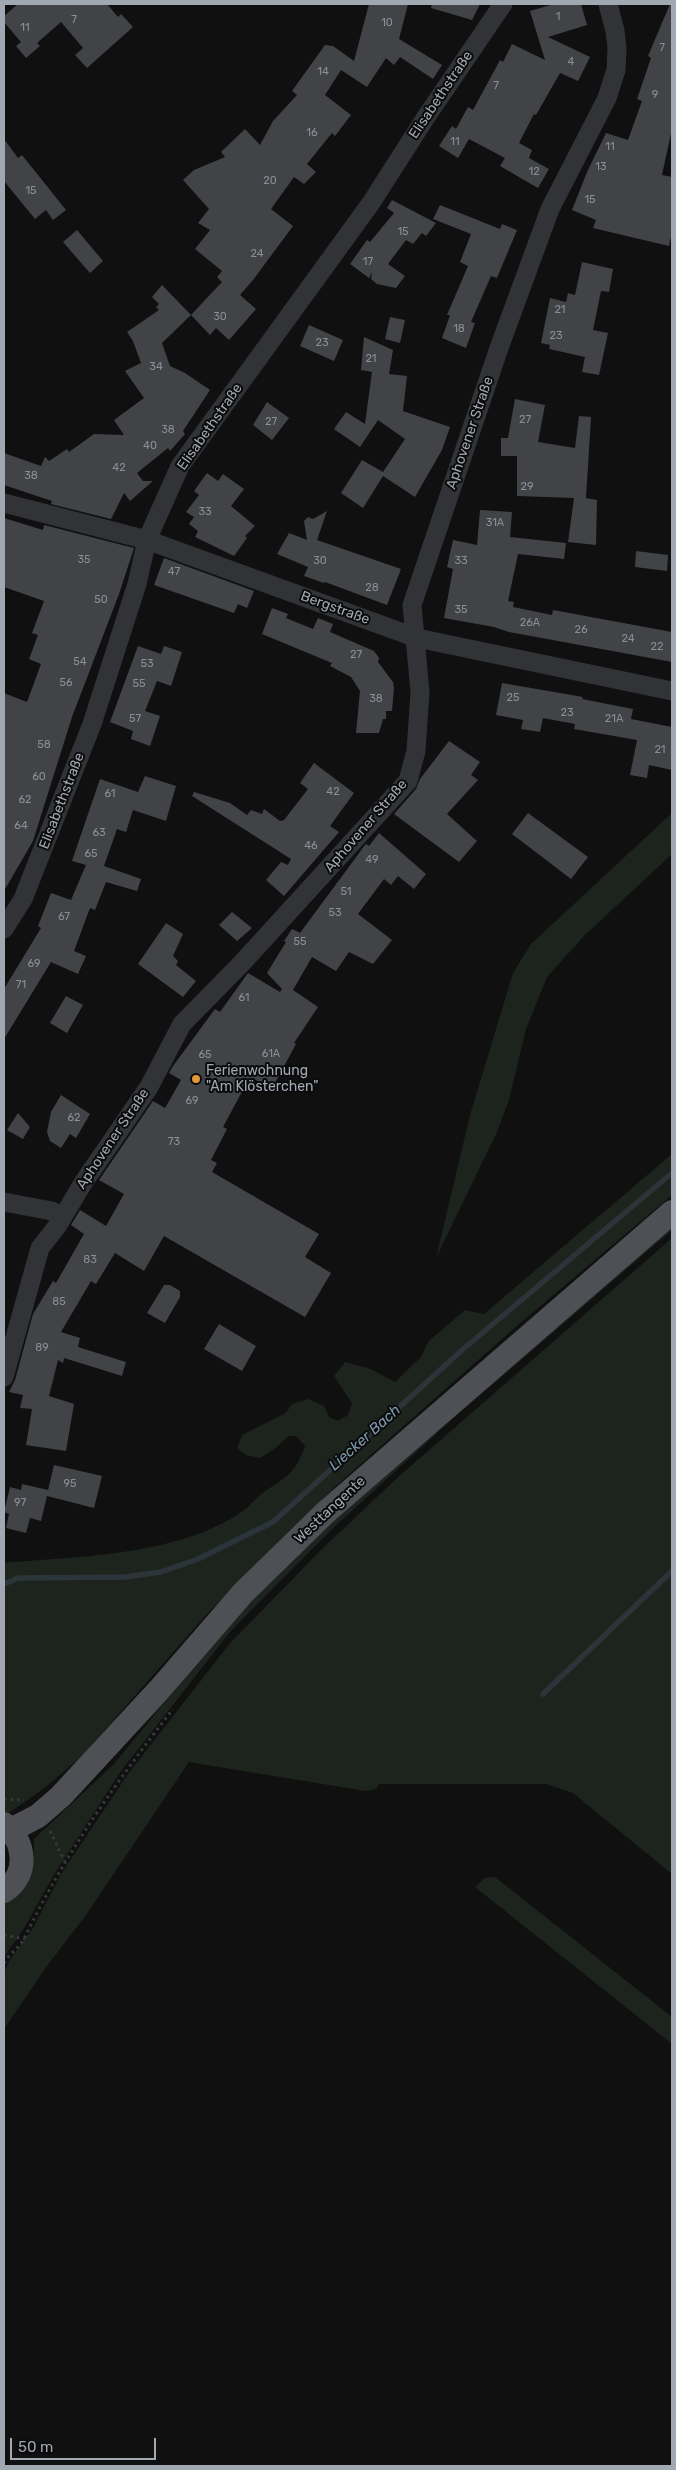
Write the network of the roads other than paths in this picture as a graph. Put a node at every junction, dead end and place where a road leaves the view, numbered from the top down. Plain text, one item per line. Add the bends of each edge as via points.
1 (503, 4) edge
2 (608, 4) edge
3 (4, 503) edge
4 (147, 540) junction
5 (417, 638) junction
6 (672, 691) edge
7 (4, 929) edge
8 (4, 1202) edge
9 (672, 1212) edge
10 (62, 1218) junction
11 (4, 1377) edge
12 (7, 1827) edge
13 (4, 1891) edge

1 - 4 street, Elisabethstraße via 371,203 180,466
2 - 5 street, Aphovener Straße via 615,30 616,70 607,98 550,209 498,348 412,605
3 - 4 street, Bergstraße
4 - 5 street, Bergstraße
4 - 7 street, Elisabethstraße via 137,584 92,724 23,899
5 - 6 street, Bergstraße
5 - 10 street, Aphovener Straße via 420,692 416,750 408,781 182,1024 149,1087
8 - 10 street via 52,1211
9 - 12 main road, Westtangente via 326,1512 243,1593 160,1690 61,1796 38,1816
10 - 11 street, Aphovener Straße via 40,1248
12 - 13 main road via 22,1850 22,1861 14,1882

